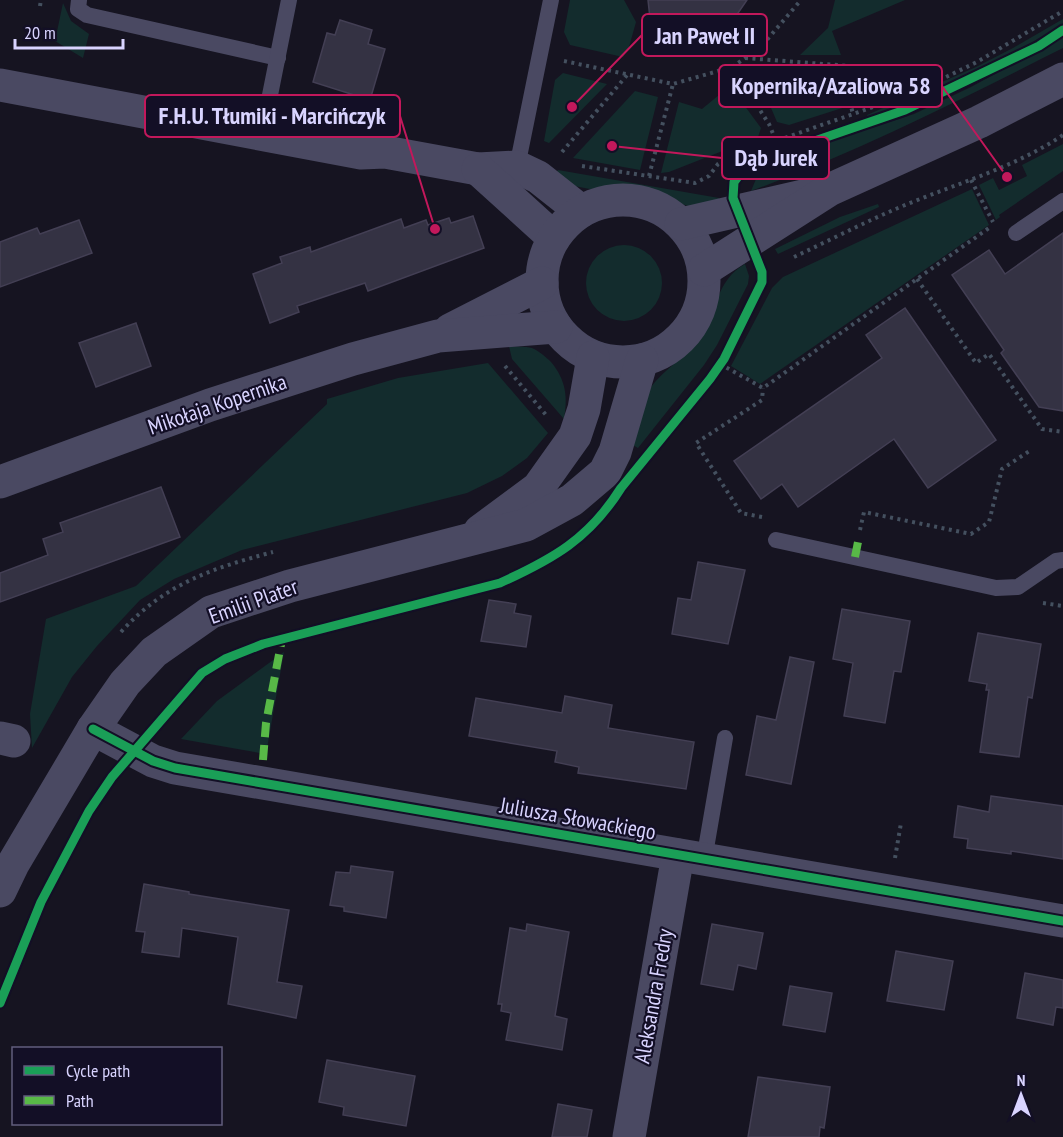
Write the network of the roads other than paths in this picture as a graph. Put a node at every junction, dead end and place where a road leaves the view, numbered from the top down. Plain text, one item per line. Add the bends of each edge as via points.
1 (79, 0) edge
2 (289, 0) edge
3 (552, 0) edge
4 (278, 58) junction
5 (1063, 79) edge
6 (0, 85) edge
7 (262, 135) junction
8 (517, 167) junction
9 (478, 169) junction
10 (829, 190) junction
11 (1063, 201) edge
12 (581, 211) junction
13 (681, 224) junction
14 (1018, 232) road end
15 (554, 238) junction
16 (704, 270) junction
17 (542, 283) junction
18 (556, 327) junction
19 (438, 336) junction
20 (593, 357) junction
21 (642, 360) junction
22 (0, 482) edge
23 (776, 540) dead end
24 (463, 543) junction
25 (1063, 560) edge
26 (93, 729) junction
27 (725, 738) dead end
28 (691, 857) junction
29 (0, 891) edge
30 (1063, 921) edge
31 (629, 1137) edge

1 - 4 lane via 78,9 87,15
2 - 4 lane
3 - 8 lane
4 - 7 lane
5 - 10 street
6 - 7 street
7 - 9 street
8 - 9 street
8 - 12 street via 538,177
9 - 15 street
10 - 13 street
10 - 16 street
11 - 14 lane
12 - 13 street via 607,201 634,200 660,208
12 - 15 street
13 - 16 street via 696,245
15 - 17 street via 545,259
16 - 21 street via 704,294 697,317 664,352
17 - 18 street via 545,306
17 - 19 street, Mikołaja Kopernika
18 - 19 street, Mikołaja Kopernika
18 - 20 street via 572,345
19 - 22 street, Mikołaja Kopernika via 210,405
20 - 21 street via 618,363
20 - 24 street, Emilii Plater via 575,436 538,488
21 - 24 street, Emilii Plater via 615,452 605,472 572,500 526,525
23 - 25 lane via 996,588 1018,587
24 - 26 street, Emilii Plater via 290,586 211,612 154,652 125,683
26 - 28 street, Juliusza Słowackiego via 153,761 175,768
26 - 29 street, Emilii Plater
27 - 28 lane
28 - 30 street, Juliusza Słowackiego
28 - 31 street, Aleksandra Fredry

